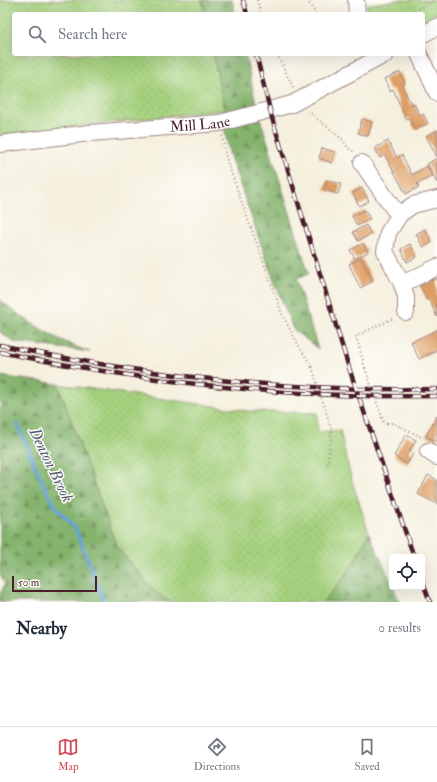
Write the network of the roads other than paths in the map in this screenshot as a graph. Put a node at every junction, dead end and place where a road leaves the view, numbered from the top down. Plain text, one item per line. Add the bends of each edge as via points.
1 (356, 0) edge
2 (357, 12) edge
3 (437, 27) edge
4 (425, 33) edge
5 (376, 56) edge
6 (420, 56) edge
7 (437, 93) edge
8 (0, 144) edge
9 (362, 163) road end
10 (437, 200) edge
11 (400, 214) junction
12 (437, 266) edge
13 (402, 284) junction
14 (406, 312) road end

1 - 2 street
3 - 4 street
5 - 8 street, Mill Lane via 292,104 220,123 90,133
6 - 7 street
9 - 11 street via 393,208
10 - 11 street via 413,205
11 - 13 street via 388,233 385,251
12 - 13 street
13 - 14 street via 406,297

